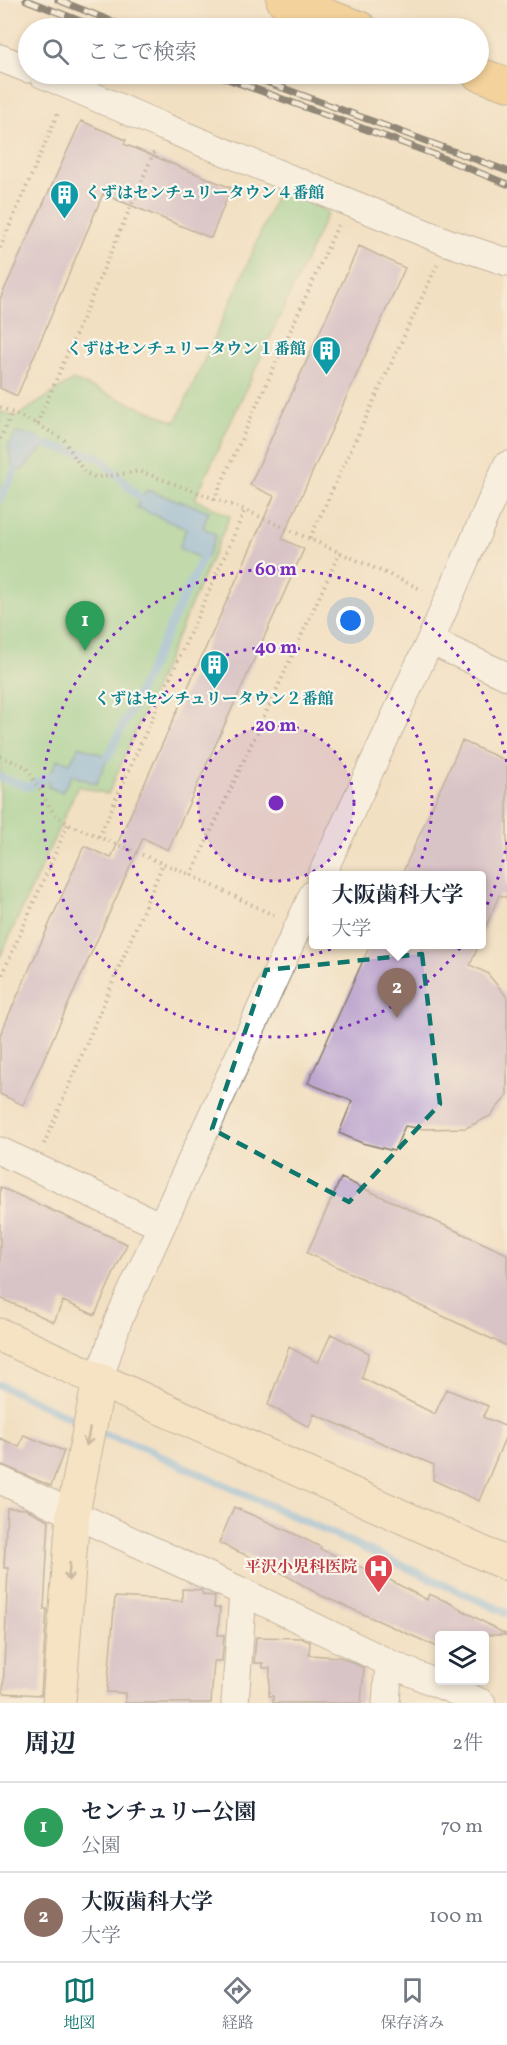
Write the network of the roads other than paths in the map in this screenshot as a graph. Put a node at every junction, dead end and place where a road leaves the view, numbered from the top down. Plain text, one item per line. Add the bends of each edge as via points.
1 (283, 0) edge
2 (332, 18) edge
3 (0, 58) edge
4 (18, 65) edge
5 (489, 78) edge
6 (70, 84) edge
7 (507, 84) edge
8 (507, 262) edge
9 (507, 465) edge
10 (430, 642) junction
11 (507, 676) edge
12 (323, 871) edge
13 (309, 903) edge
14 (0, 1151) edge
15 (161, 1226) junction
16 (0, 1335) edge
17 (99, 1380) junction
18 (0, 1480) edge
19 (73, 1513) junction
20 (507, 1564) edge
21 (243, 1592) junction
22 (389, 1663) junction
23 (59, 1703) edge
24 (235, 1703) edge
25 (386, 1703) edge
26 (482, 1703) edge

1 - 2 main road
3 - 4 street
5 - 7 main road
6 - 8 street via 348,202
9 - 10 street
10 - 11 street
10 - 12 street
13 - 15 street
14 - 15 street
15 - 17 street via 118,1321
16 - 17 street
17 -> 19 street
17 - 20 street
18 - 19 street
19 - 21 street
19 -> 23 street
21 - 22 street
21 - 24 street
22 - 25 street
22 - 26 street

